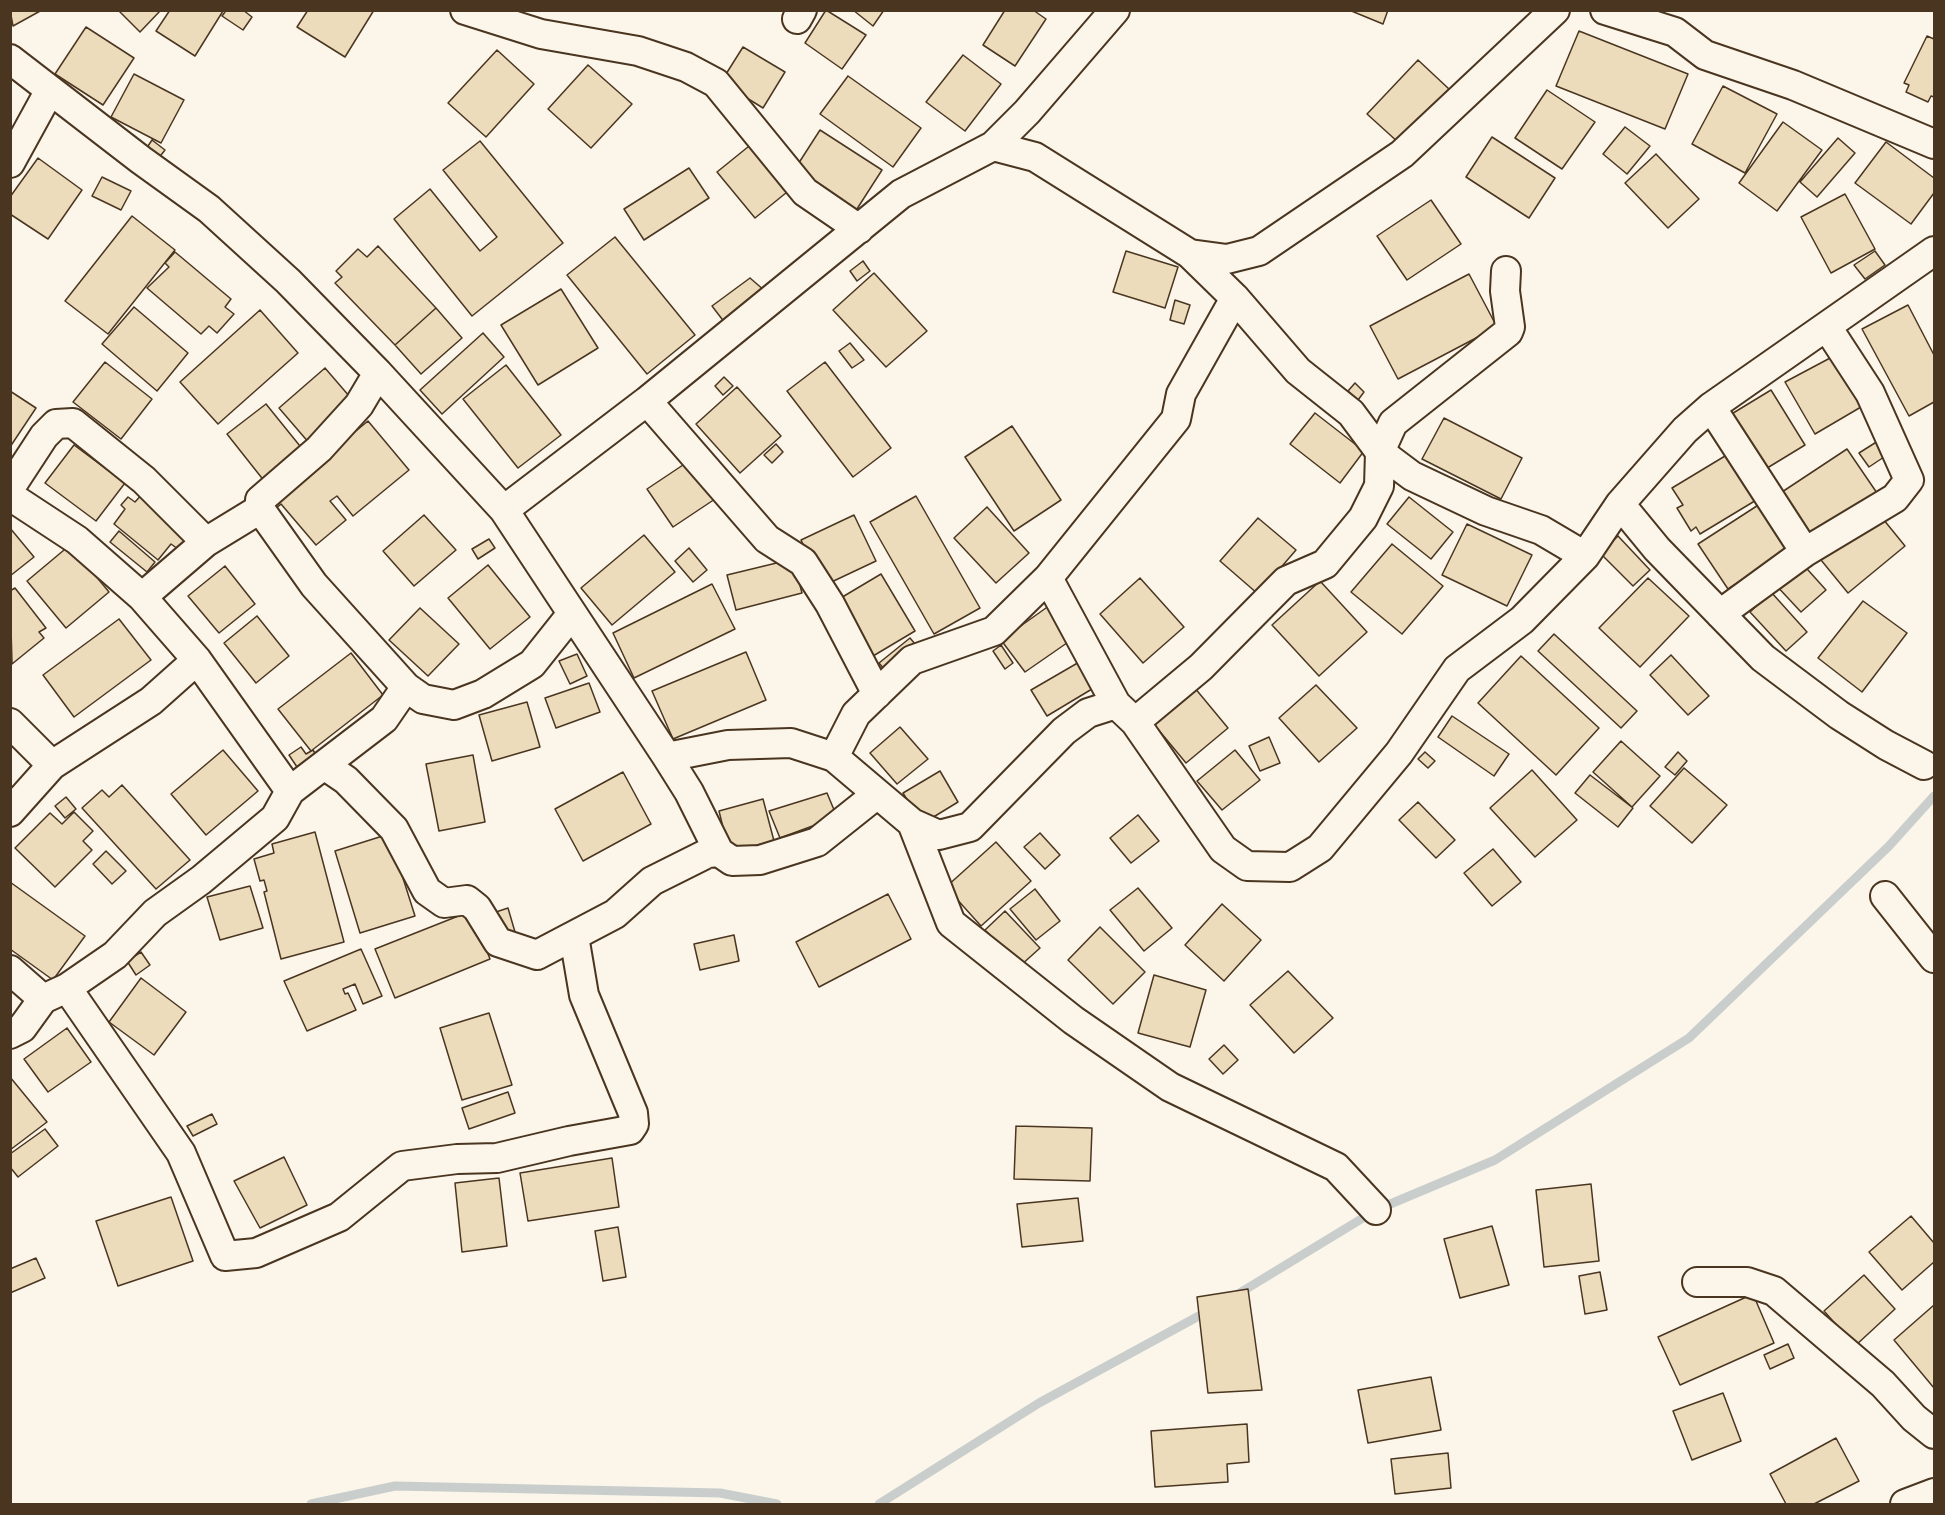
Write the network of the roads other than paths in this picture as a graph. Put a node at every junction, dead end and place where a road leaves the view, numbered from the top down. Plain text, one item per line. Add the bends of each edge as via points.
1 (465, 10) edge
2 (1115, 10) edge
3 (1555, 10) edge
4 (1605, 10) edge
5 (1679, 21) edge
6 (10, 59) edge
7 (50, 90) junction
8 (1935, 144) edge
9 (993, 146) junction
10 (10, 163) edge
11 (858, 229) junction
12 (1935, 251) edge
13 (1190, 254) junction
14 (1506, 272) dead end
15 (1235, 298) junction
16 (1827, 327) junction
17 (378, 373) junction
18 (647, 401) junction
19 (1711, 407) junction
20 (1380, 452) junction
21 (10, 488) edge
22 (10, 496) edge
23 (1620, 504) junction
24 (260, 509) junction
25 (504, 510) junction
26 (206, 542) junction
27 (1804, 552) junction
28 (1586, 556) junction
29 (1048, 579) junction
30 (142, 597) junction
31 (1720, 614) junction
32 (571, 615) junction
33 (197, 660) junction
34 (406, 687) junction
35 (877, 694) junction
36 (1126, 713) junction
37 (10, 723) edge
38 (668, 757) junction
39 (834, 757) junction
40 (52, 765) junction
41 (324, 765) junction
42 (1924, 765) dead end
43 (290, 791) junction
44 (876, 795) junction
45 (10, 812) edge
46 (912, 823) junction
47 (719, 852) junction
48 (1885, 896) dead end
49 (574, 936) junction
50 (1935, 958) edge
51 (10, 969) edge
52 (55, 993) junction
53 (10, 1034) edge
54 (1376, 1210) dead end
55 (1697, 1282) dead end
56 (1935, 1434) edge
57 (1935, 1493) edge
58 (1905, 1504) edge

1 - 11 street via 541,34 638,51 686,67 716,83 805,192
2 - 9 street
3 - 13 street via 1402,154 1259,251 1227,259
4 - 5 street
5 - 8 street via 1705,55 1793,85
6 - 7 street
7 - 10 street
7 - 17 street via 209,209 288,281
9 - 11 street via 902,194
9 - 13 street via 1035,157
11 - 18 street
12 - 16 street
13 - 15 street
14 - 20 street via 1508,332 1393,423
15 - 20 street via 1298,371 1351,412
15 - 29 street via 1181,394 1176,419
16 - 19 street
16 - 27 street via 1870,393 1909,480 1895,498
17 - 24 street via 359,405 320,449 260,500
17 - 25 street
18 - 25 street
18 - 35 street via 767,538 803,562 830,604
19 - 23 street via 1685,430
19 - 27 street
20 - 28 street via 1412,476 1486,511 1541,530
20 - 36 street via 1379,486 1363,518 1324,564 1286,581 1201,667
21 - 26 street via 44,436 56,424 72,423 144,480
22 - 30 street via 77,540
23 - 28 street
23 - 31 street
24 - 26 street
24 - 34 street via 314,585
25 - 32 street
26 - 30 street
27 - 31 street
28 - 36 street via 1522,621 1456,669 1399,753 1320,848 1290,867 1247,866 1222,849
29 - 35 street via 994,631 912,660
29 - 36 street
30 - 33 street
31 - 42 street via 1762,658 1886,746
32 - 34 street via 532,664 483,694 454,705 423,699
32 - 38 street
33 - 40 street via 151,701
33 - 43 street
34 - 41 street via 384,719
35 - 39 street via 856,714
36 - 46 street via 1088,713 1064,731 970,827 939,835
37 - 40 street
38 - 39 street via 728,746 791,743
38 - 47 street
39 - 44 street
40 - 45 street
41 - 43 street
41 - 49 street via 346,780 394,829 427,891 444,903 466,900 477,908 498,942 537,955
43 - 52 street via 276,818 155,913 115,955
44 - 46 street
44 - 47 street via 817,842 760,860 732,861
46 - 54 street via 951,923 1073,1020 1170,1087 1336,1167
47 - 49 street via 708,853 652,881 615,914
48 - 50 street
49 - 52 street via 584,995 633,1113 630,1130 497,1158 402,1166 339,1217 256,1253 225,1256 181,1153
51 - 52 street
52 - 53 street via 22,1028
55 - 56 street via 1747,1282 1774,1291
57 - 58 street

